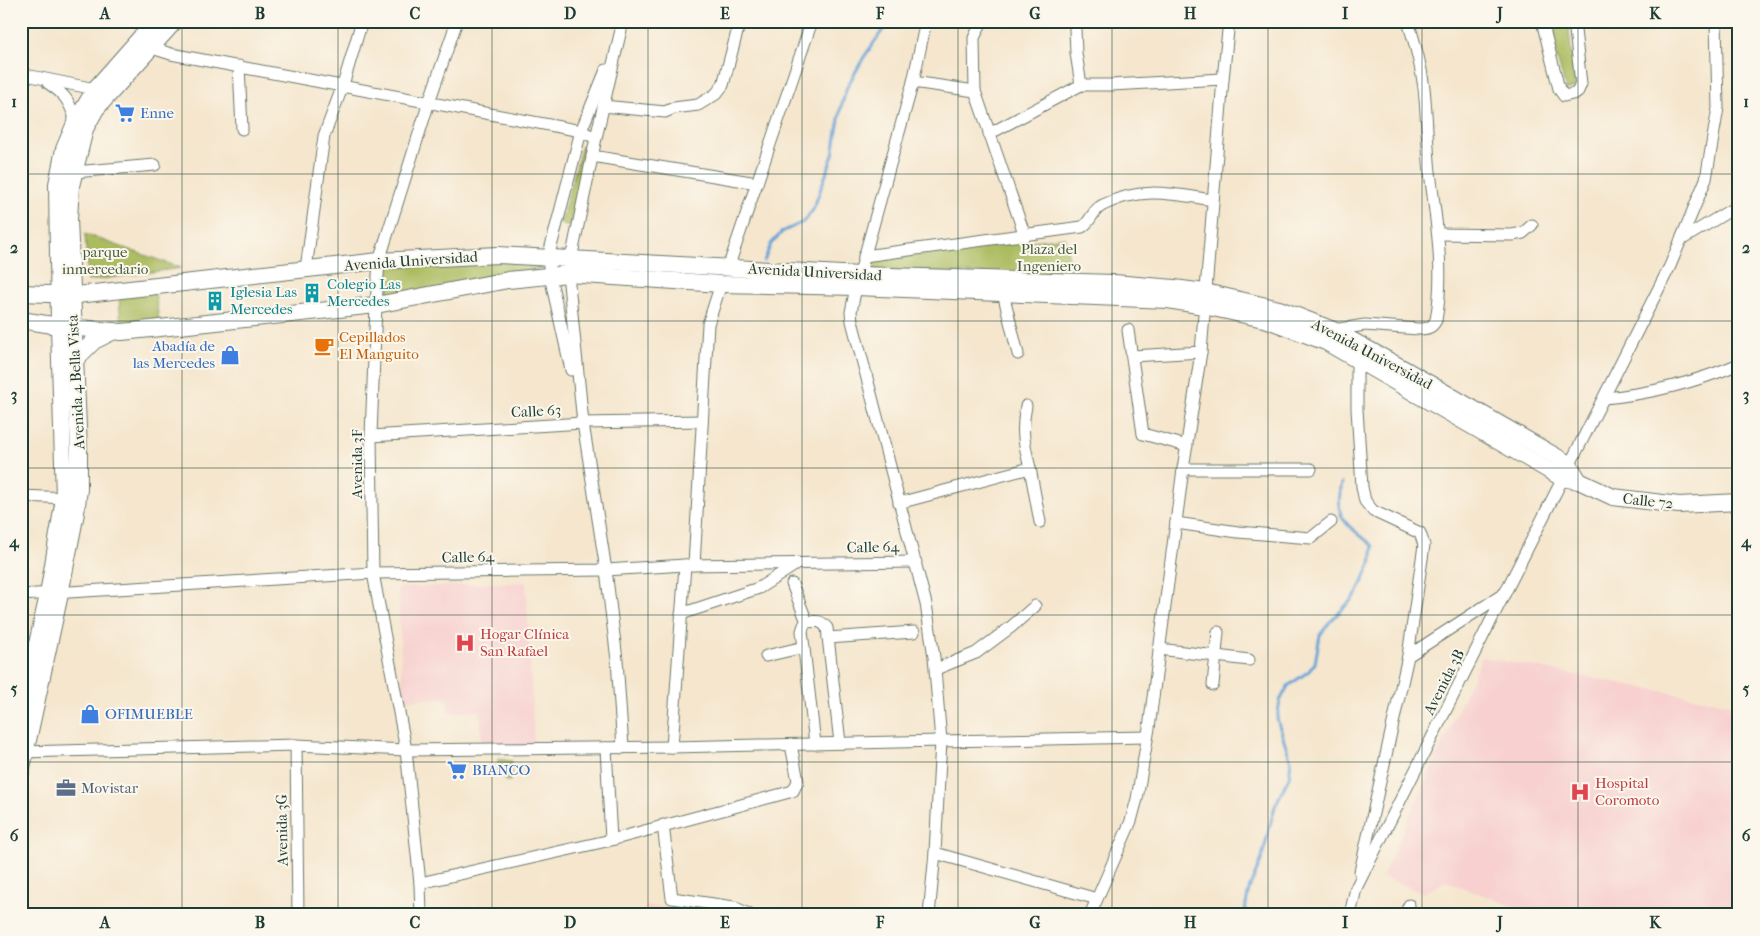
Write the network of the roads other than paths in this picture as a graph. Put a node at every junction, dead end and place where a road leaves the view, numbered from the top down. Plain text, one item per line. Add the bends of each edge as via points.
1 (155, 21) edge
2 (175, 21) edge
3 (362, 21) edge
4 (457, 21) edge
5 (623, 21) edge
6 (740, 21) edge
7 (812, 21) edge
8 (926, 21) edge
9 (982, 21) edge
10 (1229, 21) edge
11 (1408, 21) edge
12 (1542, 21) edge
13 (1574, 21) edge
14 (1716, 21) edge
15 (1076, 29) dead end
16 (620, 34) junction
17 (146, 43) junction
18 (239, 66) junction
19 (21, 74) edge
20 (1223, 79) junction
21 (42, 80) junction
22 (913, 82) junction
23 (343, 85) junction
24 (1080, 85) junction
25 (95, 90) junction
26 (974, 91) junction
27 (429, 102) junction
28 (603, 106) junction
29 (76, 121) junction
30 (242, 129) dead end
31 (581, 131) junction
32 (988, 134) junction
33 (596, 138) junction
34 (592, 156) junction
35 (155, 165) dead end
36 (74, 172) junction
37 (757, 183) junction
38 (1213, 200) junction
39 (1739, 205) edge
40 (1532, 225) dead end
41 (1439, 234) junction
42 (1024, 236) junction
43 (1681, 240) junction
44 (864, 256) junction
45 (548, 258) junction
46 (379, 261) junction
47 (569, 267) junction
48 (728, 268) junction
49 (306, 269) junction
50 (550, 276) junction
51 (858, 281) junction
52 (721, 284) junction
53 (21, 293) edge
54 (1003, 293) junction
55 (66, 295) junction
56 (1205, 299) junction
57 (376, 305) junction
58 (21, 320) edge
59 (66, 327) junction
60 (1128, 330) dead end
61 (1332, 330) junction
62 (114, 331) junction
63 (1202, 352) junction
64 (1018, 354) dead end
65 (1132, 356) junction
66 (1356, 360) junction
67 (74, 361) junction
68 (1739, 364) edge
69 (1604, 398) junction
70 (1026, 406) dead end
71 (702, 421) junction
72 (583, 423) junction
73 (371, 436) junction
74 (1187, 446) junction
75 (1030, 468) junction
76 (1183, 469) junction
77 (1311, 469) dead end
78 (1565, 471) junction
79 (21, 496) edge
80 (71, 498) junction
81 (1739, 502) edge
82 (899, 503) junction
83 (1040, 522) dead end
84 (1331, 522) dead end
85 (1176, 523) junction
86 (916, 562) junction
87 (798, 563) junction
88 (689, 565) junction
89 (606, 570) junction
90 (373, 574) junction
91 (792, 584) dead end
92 (1506, 593) junction
93 (54, 594) junction
94 (21, 596) edge
95 (1035, 606) dead end
96 (681, 614) junction
97 (807, 622) junction
98 (914, 632) dead end
99 (1218, 632) dead end
100 (828, 638) junction
101 (804, 647) junction
102 (1159, 649) junction
103 (766, 656) dead end
104 (1216, 656) junction
105 (1408, 656) junction
106 (1249, 660) dead end
107 (936, 669) junction
108 (1213, 685) dead end
109 (21, 715) edge
110 (1147, 737) junction
111 (941, 741) junction
112 (815, 744) junction
113 (840, 744) junction
114 (296, 745) junction
115 (791, 745) junction
116 (672, 747) junction
117 (606, 748) junction
118 (624, 748) junction
119 (406, 750) junction
120 (23, 752) edge
121 (21, 772) edge
122 (663, 825) junction
123 (611, 840) junction
124 (936, 853) junction
125 (420, 883) junction
126 (1356, 888) junction
127 (1097, 899) junction
128 (298, 915) edge
129 (421, 915) edge
130 (750, 915) edge
131 (929, 915) edge
132 (1090, 915) edge
133 (1350, 915) edge

1 - 17 street, Avenida 4 Bella Vista
2 - 17 street, Avenida 4 Bella Vista
3 - 23 street
4 - 27 street, Avenida 3F
5 - 16 street
6 - 28 street via 723,85 716,94 698,105 665,112
7 - 37 street
8 - 22 street
9 - 26 street via 974,38
10 - 20 street
11 - 41 street via 1424,87 1430,172
12 - 13 street via 1559,89 1564,96 1577,93 1581,84
14 - 43 street, Avenida 3B via 1718,108 1706,179
15 - 24 street
16 - 28 street
16 - 31 street
17 - 18 street via 171,54
17 - 25 street, Avenida 4 Bella Vista
17 - 36 street, Avenida 4 Bella Vista via 96,109 85,129
18 - 23 street
18 - 30 street
19 - 21 street
20 - 24 street
20 - 38 street
21 - 25 street
21 - 29 street via 61,92
22 - 26 street
22 - 44 street
23 - 27 street
23 - 49 street via 324,136
24 - 32 street
25 - 29 street, Avenida 4 Bella Vista
26 - 32 street
27 - 31 street
27 - 46 street, Avenida 3F
28 - 33 street
29 - 55 street, Avenida 4 Bella Vista via 64,149 57,184
31 - 33 street
31 - 45 street
32 - 42 street
33 - 34 street
34 - 37 street
34 - 47 street
35 - 36 street
36 - 55 street, Avenida 4 Bella Vista
37 - 48 street
38 - 42 street via 1138,193 1102,205 1082,227
38 - 56 street
39 - 43 street
40 - 41 street via 1523,233 1512,236
41 - 61 street via 1438,310 1433,326 1418,329 1365,325
42 - 44 street
43 - 69 street, Avenida 3B
44 - 51 street
45 - 46 street, Avenida Universidad via 498,255
45 - 47 street, Avenida Universidad
45 - 50 street
46 - 49 street, Avenida Universidad
46 - 57 street, Avenida 3F
47 - 48 street, Avenida Universidad
47 - 50 street, Avenida Universidad
47 - 52 street, Avenida Universidad
47 - 72 street
48 - 51 street, Avenida Universidad
49 - 55 street, Avenida Universidad
50 - 57 street, Avenida Universidad via 508,280
50 - 72 street
51 - 52 street, Avenida Universidad
51 - 54 street, Avenida Universidad
51 - 56 street, Avenida Universidad via 1114,283
51 - 82 street via 852,321
52 - 71 street via 708,324
53 - 55 street, Avenida Universidad
54 - 56 street, Avenida Universidad
54 - 64 street
55 - 59 street, Avenida 4 Bella Vista
56 - 61 street, Avenida Universidad via 1279,309
56 - 63 street
56 - 66 street, Avenida Universidad via 1326,342
57 - 62 street, Avenida Universidad
57 - 73 street, Avenida 3F
58 - 59 street, Avenida Universidad
59 - 62 street, Avenida Universidad
59 - 67 street, Avenida 4 Bella Vista
59 - 80 street, Avenida 4 Bella Vista
60 - 65 street
61 - 78 street, Avenida Universidad via 1404,369
62 - 67 street via 94,341
63 - 65 street
63 - 74 street
65 - 74 street via 1143,434
66 - 78 street, Avenida Universidad
66 - 105 street via 1365,500 1373,511 1420,533 1424,539
67 - 80 street, Avenida 4 Bella Vista via 79,450
68 - 69 street via 1708,377 1630,396
69 - 78 street, Avenida 3B
70 - 75 street via 1022,424 1023,443
71 - 72 street, Calle 63
71 - 88 street
72 - 73 street, Calle 63
72 - 89 street
73 - 90 street, Avenida 3F
74 - 76 street
75 - 82 street
75 - 83 street
76 - 77 street
76 - 85 street
78 - 81 street, Calle 72 via 1613,497 1679,504
78 - 92 street, Avenida 3B
79 - 80 street
80 - 93 street, Avenida 4 Bella Vista
82 - 86 street
84 - 85 street via 1311,538
85 - 102 street
86 - 87 street, Calle 64
86 - 107 street
87 - 88 street, Calle 64
87 - 96 street via 759,588
88 - 89 street, Calle 64
88 - 96 street
89 - 90 street, Calle 64
89 - 118 street
90 - 93 street, Calle 64
90 - 119 street, Avenida 3F
91 - 97 street
92 - 105 street
92 - 126 street, Avenida 3B
93 - 94 street, Calle 64
93 - 109 street, Avenida 4 Bella Vista
93 - 120 street, Avenida 4 Bella Vista
95 - 107 street via 976,652
96 - 116 street
97 - 100 street via 824,623
97 - 101 street via 802,631
98 - 100 street
99 - 104 street
100 - 113 street
101 - 103 street
101 - 112 street
102 - 104 street
102 - 110 street
104 - 106 street
104 - 108 street
105 - 126 street
107 - 111 street
110 - 111 street
110 - 127 street via 1132,821
111 - 113 street
111 - 124 street
112 - 113 street
112 - 115 street
114 - 119 street
114 - 120 street
114 - 128 street, Avenida 3G
115 - 116 street
115 - 122 street via 798,781 793,791
116 - 118 street
117 - 118 street
117 - 119 street
117 - 123 street
119 - 125 street, Avenida 3F
120 - 121 street, Avenida 4 Bella Vista
122 - 123 street
122 - 130 street via 672,898 734,907
123 - 125 street
124 - 127 street
124 - 131 street
125 - 129 street, Avenida 3F
126 - 133 street, Avenida 3B
127 - 132 street

